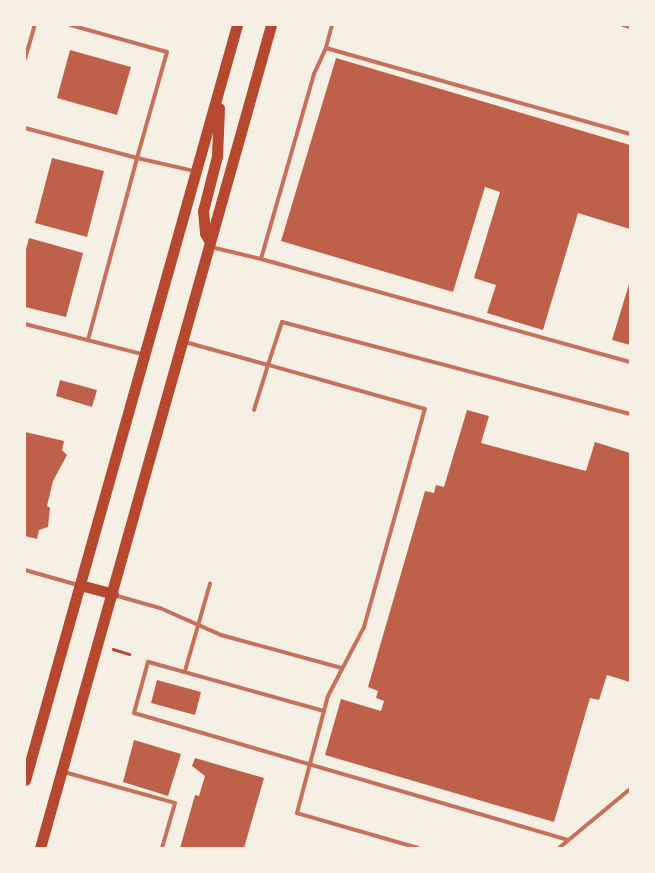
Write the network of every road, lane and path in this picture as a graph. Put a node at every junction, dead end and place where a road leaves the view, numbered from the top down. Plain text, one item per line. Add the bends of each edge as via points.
1 (35, 25) edge
2 (70, 25) edge
3 (237, 25) edge
4 (271, 25) edge
5 (332, 25) edge
6 (623, 25) edge
7 (630, 27) edge
8 (326, 48) junction
9 (25, 59) edge
10 (219, 89) junction
11 (25, 128) edge
12 (630, 134) edge
13 (138, 158) junction
14 (196, 172) junction
15 (210, 244) junction
16 (261, 259) junction
17 (25, 324) edge
18 (88, 340) junction
19 (182, 342) junction
20 (144, 355) junction
21 (630, 362) edge
22 (268, 365) junction
23 (254, 410) dead end
24 (630, 414) edge
25 (25, 570) edge
26 (210, 584) dead end
27 (80, 585) junction
28 (113, 594) junction
29 (198, 625) junction
30 (113, 650) dead end
31 (129, 654) dead end
32 (342, 668) junction
33 (185, 671) junction
34 (324, 711) junction
35 (310, 764) junction
36 (62, 771) junction
37 (25, 778) edge
38 (630, 789) edge
39 (568, 840) junction
40 (40, 848) edge
41 (162, 848) edge
42 (418, 848) edge
43 (559, 848) edge

1 - 9 lane
2 - 13 lane via 168,52
3 - 10 main road
4 - 15 main road
5 - 8 lane
6 - 7 lane
8 - 12 lane
8 - 16 lane via 314,74
10 - 14 main road
10 - 15 main road via 217,156 202,211
11 - 13 lane
13 - 14 lane
13 - 18 lane
14 - 20 main road
15 - 16 lane
15 - 19 main road
16 - 21 lane
17 - 18 lane
18 - 20 lane
19 - 22 lane
19 - 28 main road
20 - 27 main road
22 - 23 lane
22 - 24 lane via 282,322
22 - 32 lane via 425,409 364,627
25 - 27 lane
26 - 29 lane
27 - 28 main road
27 - 37 main road
28 - 29 lane via 160,608
28 - 36 main road
29 - 32 lane via 220,635
29 - 33 lane
30 - 31 path
32 - 34 lane
33 - 34 lane
33 - 35 lane via 148,662 134,713
34 - 35 lane
35 - 39 lane
35 - 42 lane via 297,813
36 - 40 main road
36 - 41 lane via 175,803
38 - 39 lane
39 - 43 lane

